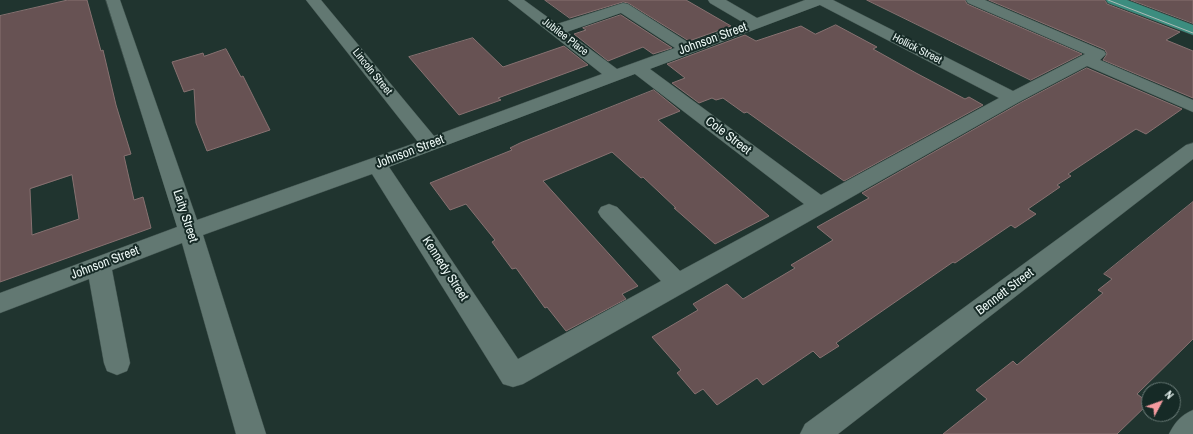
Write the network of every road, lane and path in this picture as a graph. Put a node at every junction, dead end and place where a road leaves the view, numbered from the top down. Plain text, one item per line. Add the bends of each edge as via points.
1 (113, 0) edge
2 (313, 0) edge
3 (515, 0) edge
4 (715, 0) edge
5 (819, 0) edge
6 (822, 0) edge
7 (973, 0) edge
8 (1113, 0) edge
9 (756, 23) junction
10 (556, 30) junction
11 (1193, 30) edge
12 (688, 49) junction
13 (1086, 60) junction
14 (636, 67) junction
15 (614, 75) junction
16 (1013, 98) junction
17 (1193, 107) edge
18 (430, 144) junction
19 (1193, 149) edge
20 (376, 164) junction
21 (820, 206) junction
22 (609, 212) dead end
23 (190, 231) junction
24 (99, 265) junction
25 (678, 284) junction
26 (0, 303) edge
27 (117, 363) dead end
28 (1193, 424) edge
29 (251, 434) edge
30 (815, 434) edge
31 (1184, 434) edge

1 - 23 street, Laity Street
2 - 18 street, Lincoln Street
3 - 10 street, Jubilee Place
4 - 9 street
5 - 9 street, Johnson Street
6 - 16 street, Hollick Street
7 - 13 street via 1098,54
8 - 11 main road
9 - 12 street, Johnson Street
10 - 12 street via 623,7
10 - 15 street, Jubilee Place
12 - 14 street, Johnson Street
13 - 16 street
13 - 17 street
14 - 15 street, Johnson Street
14 - 21 street, Cole Street
15 - 18 street, Johnson Street
16 - 21 street
18 - 20 street, Johnson Street
19 - 30 street, Bennett Street
20 - 23 street, Johnson Street
20 - 25 street, Kennedy Street via 513,375
21 - 25 street
22 - 25 street
23 - 24 street, Johnson Street
23 - 29 street, Laity Street
24 - 26 street, Johnson Street
24 - 27 street
28 - 31 street

